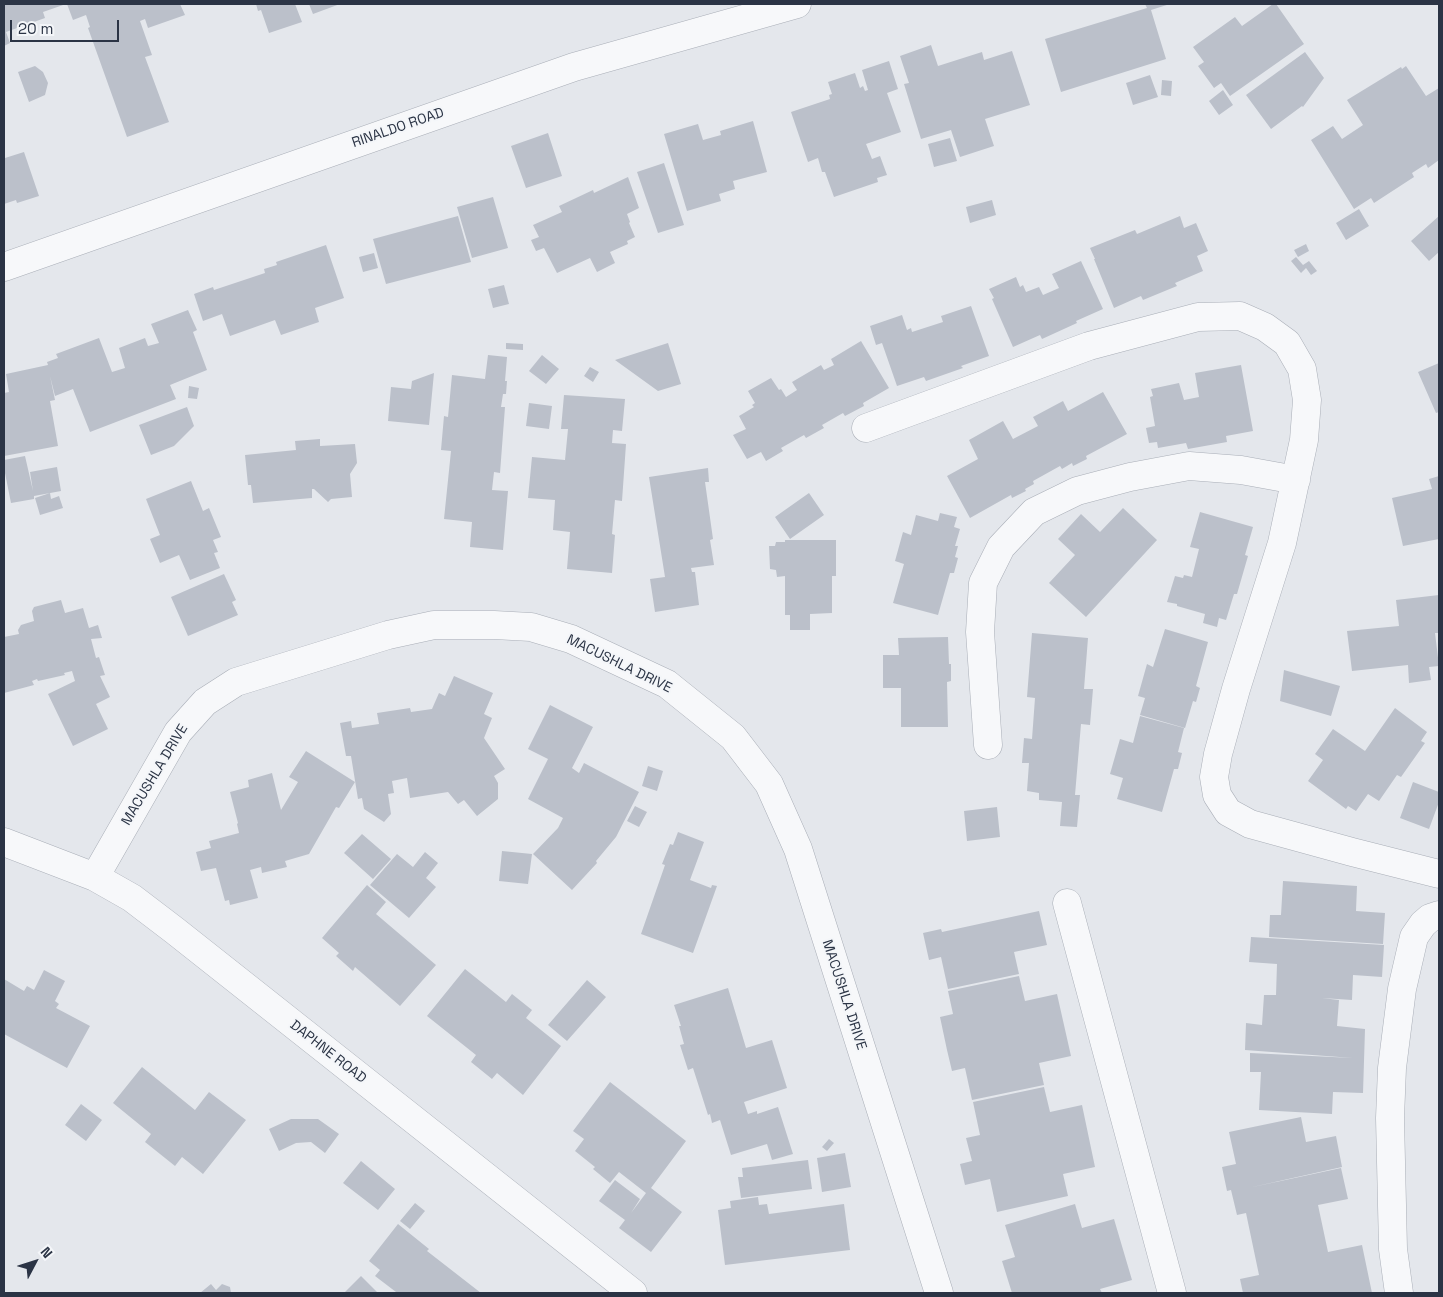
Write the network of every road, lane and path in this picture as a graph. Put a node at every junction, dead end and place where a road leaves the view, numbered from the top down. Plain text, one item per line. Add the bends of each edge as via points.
1 (797, 4) edge
2 (4, 267) edge
3 (866, 428) dead end
4 (1296, 480) junction
5 (988, 745) dead end
6 (4, 842) edge
7 (1439, 874) edge
8 (95, 877) junction
9 (1066, 903) dead end
10 (1439, 915) edge
11 (633, 1293) edge
12 (940, 1293) edge
13 (1172, 1293) edge
14 (1399, 1293) edge

1 - 2 street, RINALDO ROAD via 574,67
3 - 4 street via 1089,346 1198,317 1240,316 1265,327 1287,343 1302,369 1307,400
4 - 5 street via 1242,470 1189,466 1077,491 1034,512 1000,547 983,583 980,632
4 - 7 street via 1282,542 1218,754 1214,777 1217,795 1228,812 1250,824
6 - 8 street, DAPHNE ROAD
8 - 11 street, DAPHNE ROAD via 132,898 174,930
8 - 12 street, MACUSHLA DRIVE via 178,732 205,702 236,682 388,635 434,625 494,625 531,627 571,639 667,684 733,737 769,784 798,849
9 - 13 street
10 - 14 street via 1423,924 1414,937 1402,989 1392,1068 1393,1249

